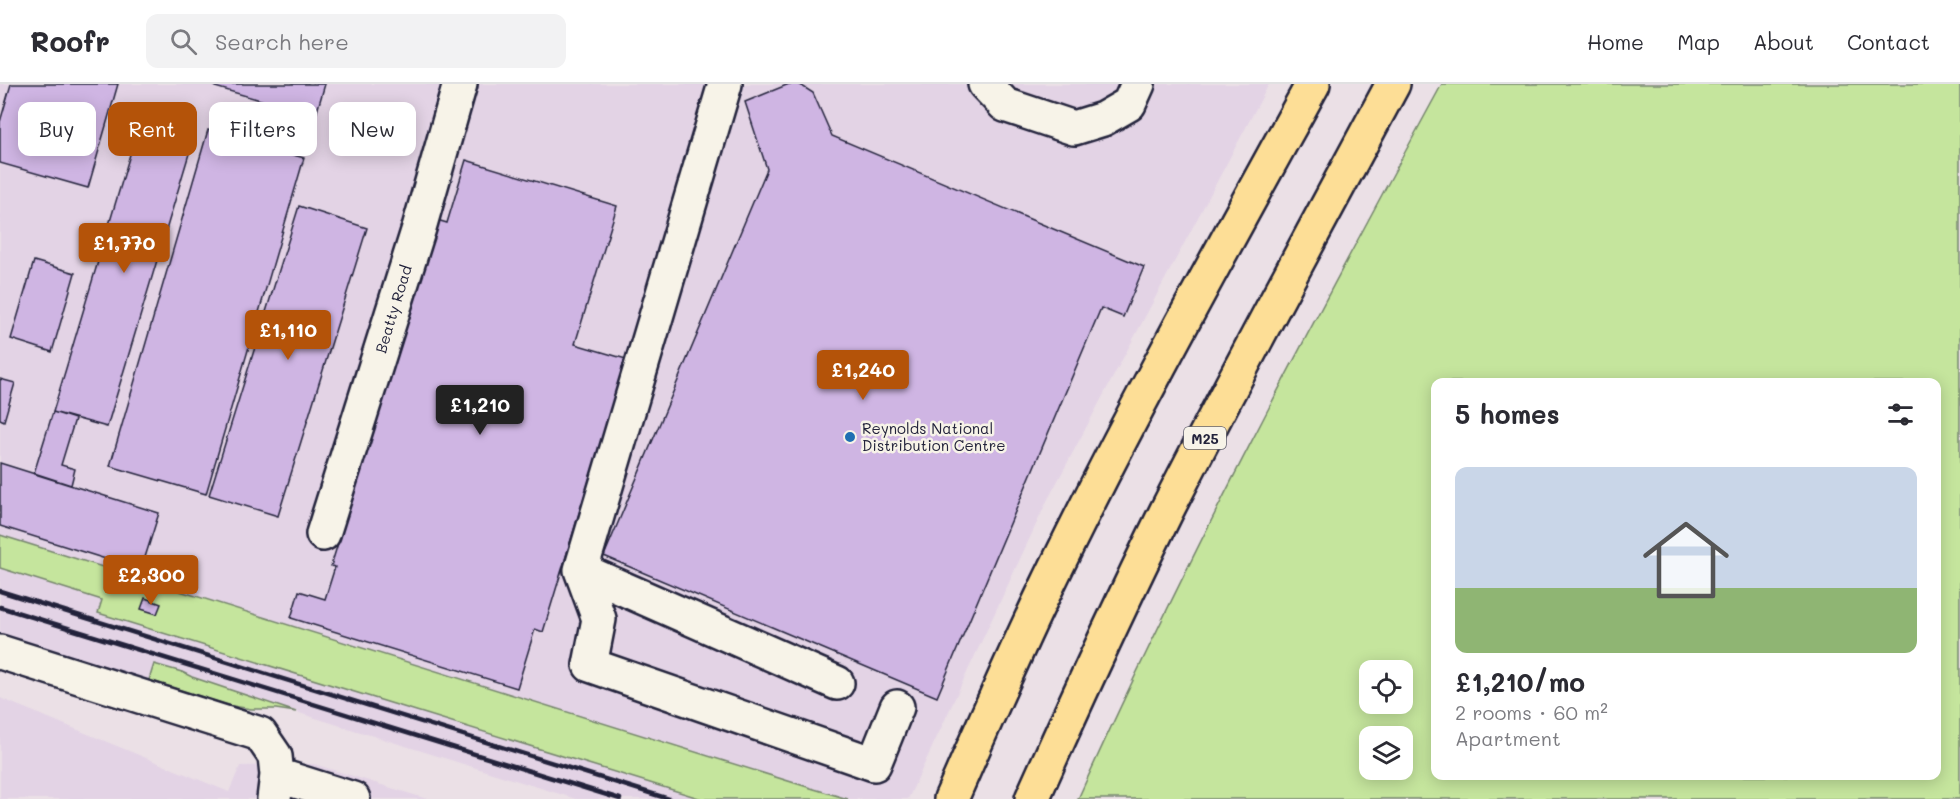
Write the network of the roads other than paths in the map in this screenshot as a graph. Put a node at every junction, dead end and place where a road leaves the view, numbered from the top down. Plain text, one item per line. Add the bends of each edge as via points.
1 (460, 84) edge
2 (724, 84) edge
3 (985, 84) edge
4 (1138, 84) edge
5 (1312, 84) edge
6 (1393, 84) edge
7 (323, 534) dead end
8 (580, 570) junction
9 (0, 652) edge
10 (837, 683) dead end
11 (897, 707) dead end
12 (275, 787) edge
13 (952, 797) edge
14 (353, 799) edge
15 (1032, 799) edge

1 - 7 lane, Beatty Road
2 - 8 lane
3 - 4 lane via 1005,105 1074,129 1129,104
5 - 13 highway via 1090,500
6 - 15 highway, M25 via 1166,513
8 - 10 lane
8 - 11 lane via 599,619 590,665 874,764
9 - 12 lane via 260,734 275,756
12 - 14 lane

